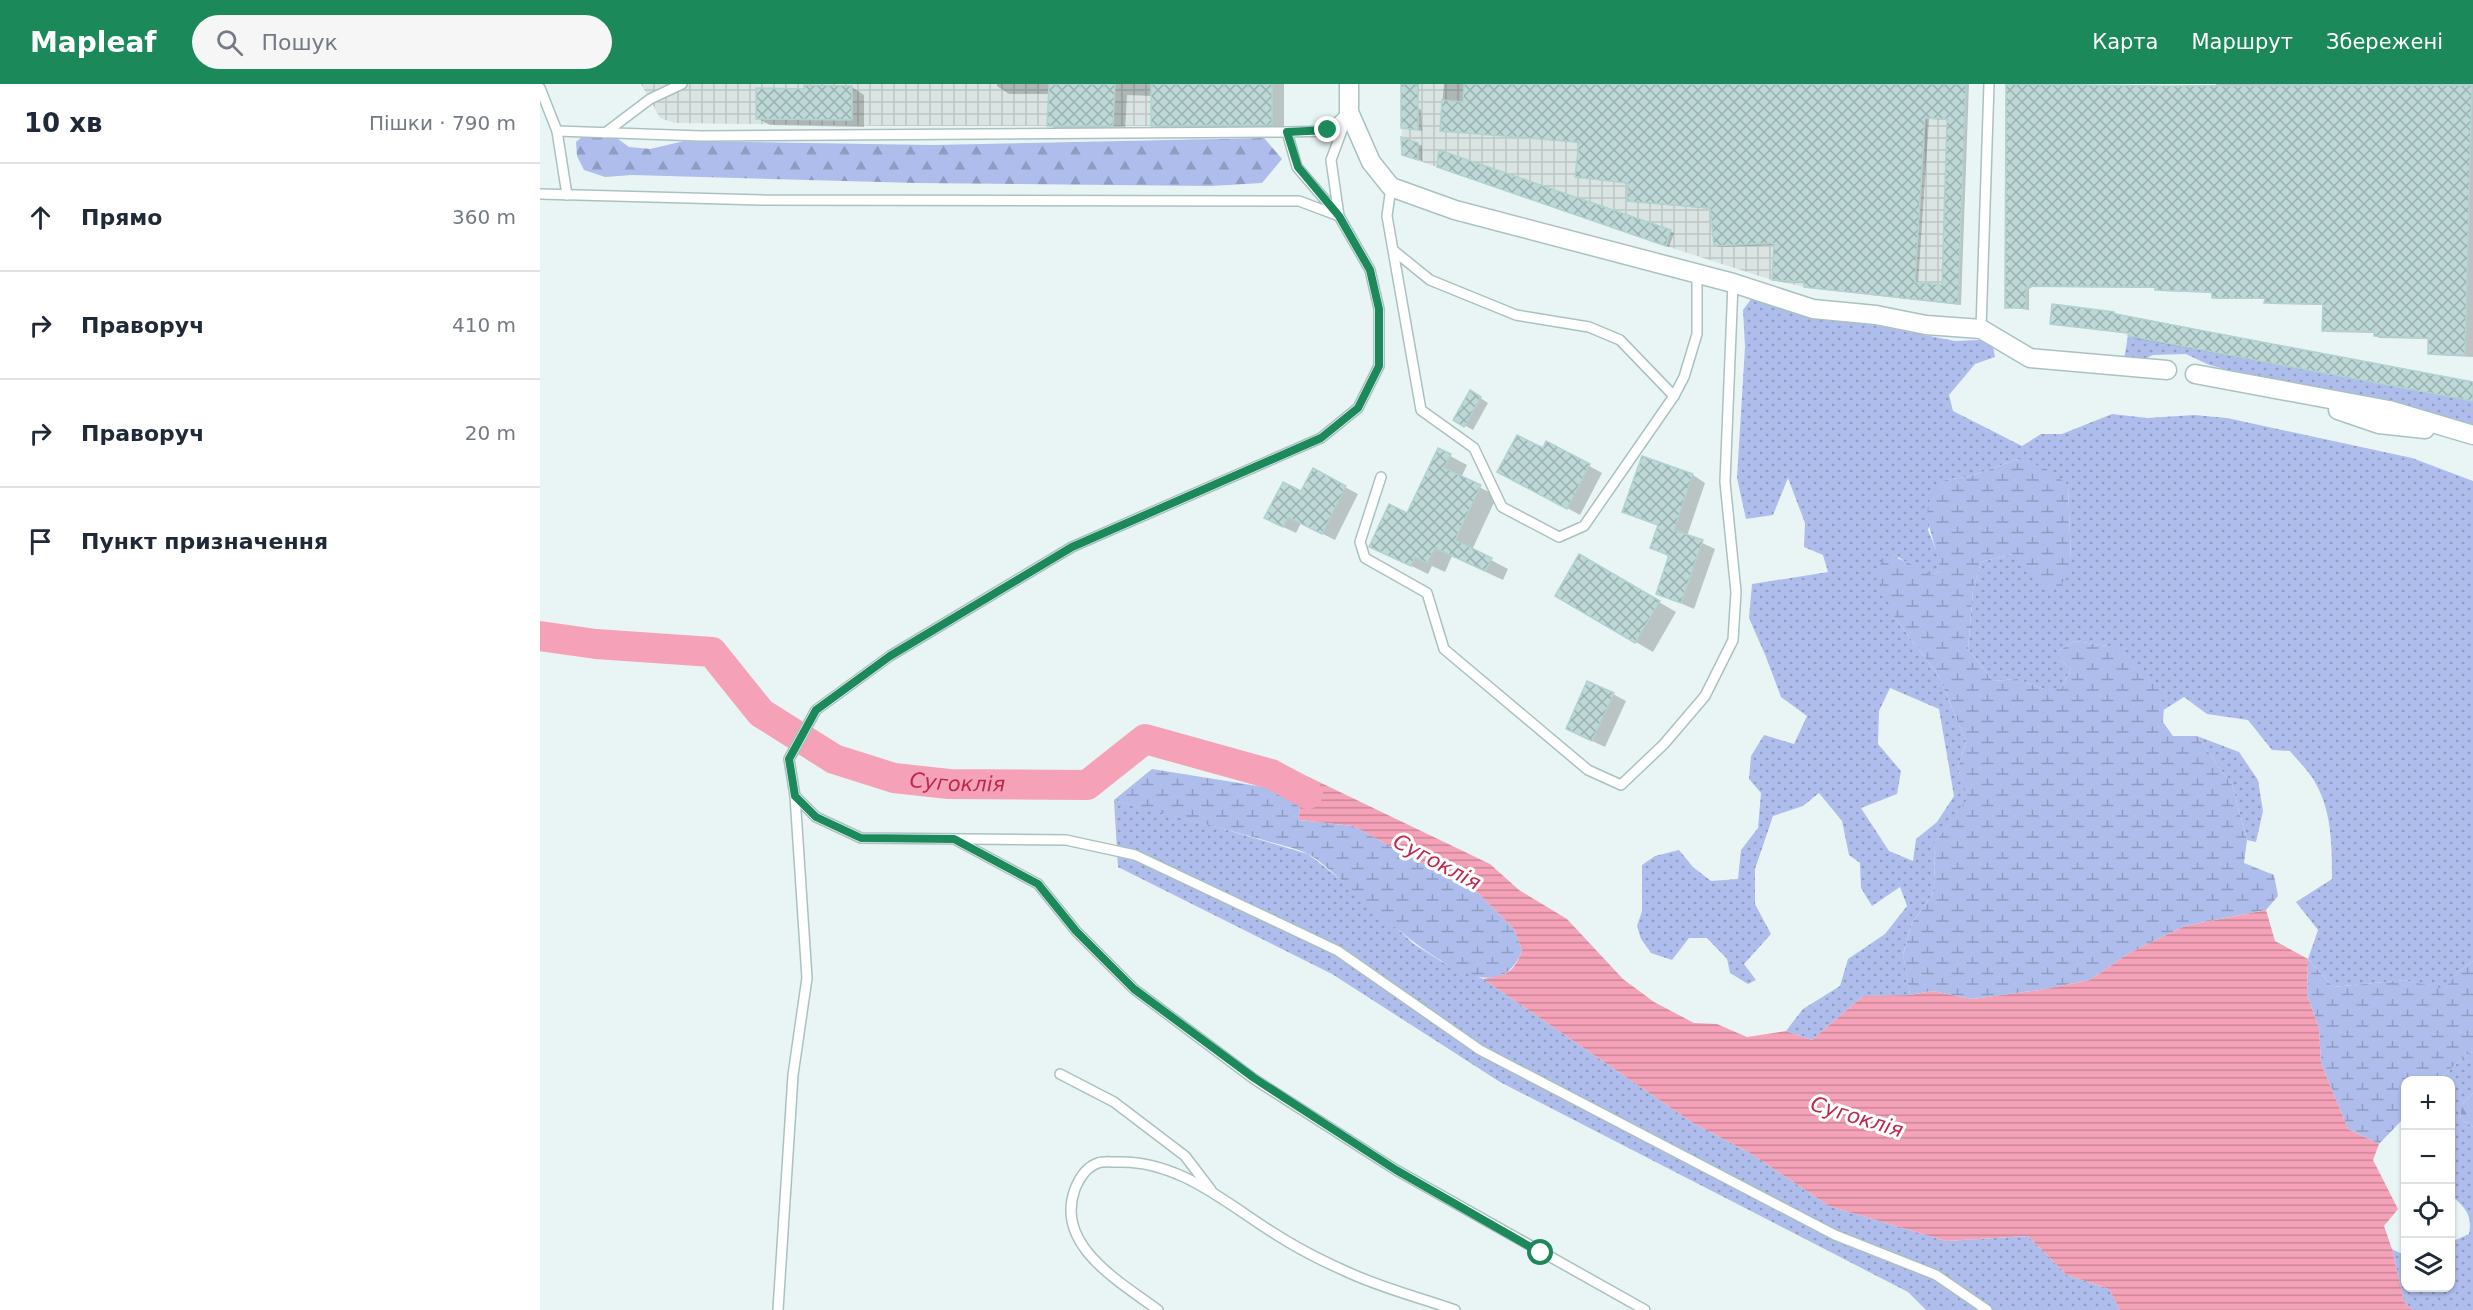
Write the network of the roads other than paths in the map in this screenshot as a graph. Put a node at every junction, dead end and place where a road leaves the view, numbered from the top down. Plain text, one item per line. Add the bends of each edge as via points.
1 (682, 84) edge
2 (1349, 84) edge
3 (1989, 84) edge
4 (540, 88) edge
5 (1348, 112) junction
6 (557, 130) junction
7 (1287, 132) junction
8 (605, 133) junction
9 (1391, 187) junction
10 (540, 194) edge
11 (567, 195) junction
12 (1339, 216) junction
13 (1393, 250) junction
14 (1697, 274) junction
15 (1732, 283) junction
16 (1981, 329) junction
17 (2167, 370) dead end
18 (2195, 374) dead end
19 (1674, 396) junction
20 (2471, 435) edge
21 (1381, 477) dead end
22 (795, 796) junction
23 (954, 839) junction
24 (1060, 1074) dead end
25 (1214, 1193) junction
26 (778, 1310) edge
27 (1158, 1310) edge
28 (1455, 1310) edge
29 (1645, 1310) edge
30 (1987, 1310) edge

1 - 8 lane via 650,99
2 - 5 street
3 - 16 lane
4 - 6 lane
5 - 7 lane via 1328,130
5 - 9 street via 1371,162
5 - 12 lane via 1331,160
6 - 8 lane
6 - 11 lane
7 - 8 lane via 897,136
7 - 12 lane via 1298,167
9 - 13 lane via 1387,216
9 - 14 street via 1455,210
10 - 11 lane
11 - 12 lane via 762,200 1299,201
12 - 22 lane via 1370,270 1379,309 1379,366 1358,408 1321,438 1072,547 890,656 816,710 789,759
13 - 19 lane via 1430,280 1516,315 1589,327 1620,340
13 - 19 lane via 1420,410 1474,448 1502,507 1558,537 1584,526
14 - 15 street
14 - 19 lane via 1697,334
15 - 16 street via 1812,309
15 - 21 lane via 1725,482 1736,592 1732,640 1706,696 1621,785 1588,770 1444,649 1427,593 1365,558 1359,542
16 - 17 street via 2030,358
18 - 20 street via 2389,410
22 - 23 lane via 816,817 861,838
22 - 26 lane via 807,978 793,1075
23 - 29 lane via 1038,884 1076,931 1134,989 1254,1078 1396,1170
23 - 30 lane via 1066,840 1135,855 1338,951 1480,1050 1835,1235 1936,1275
24 - 25 lane via 1114,1102 1185,1156
25 - 27 lane via 1174,1171 1134,1161 1098,1162 1079,1177 1072,1198 1071,1222 1082,1248
25 - 28 lane via 1290,1243 1346,1271

